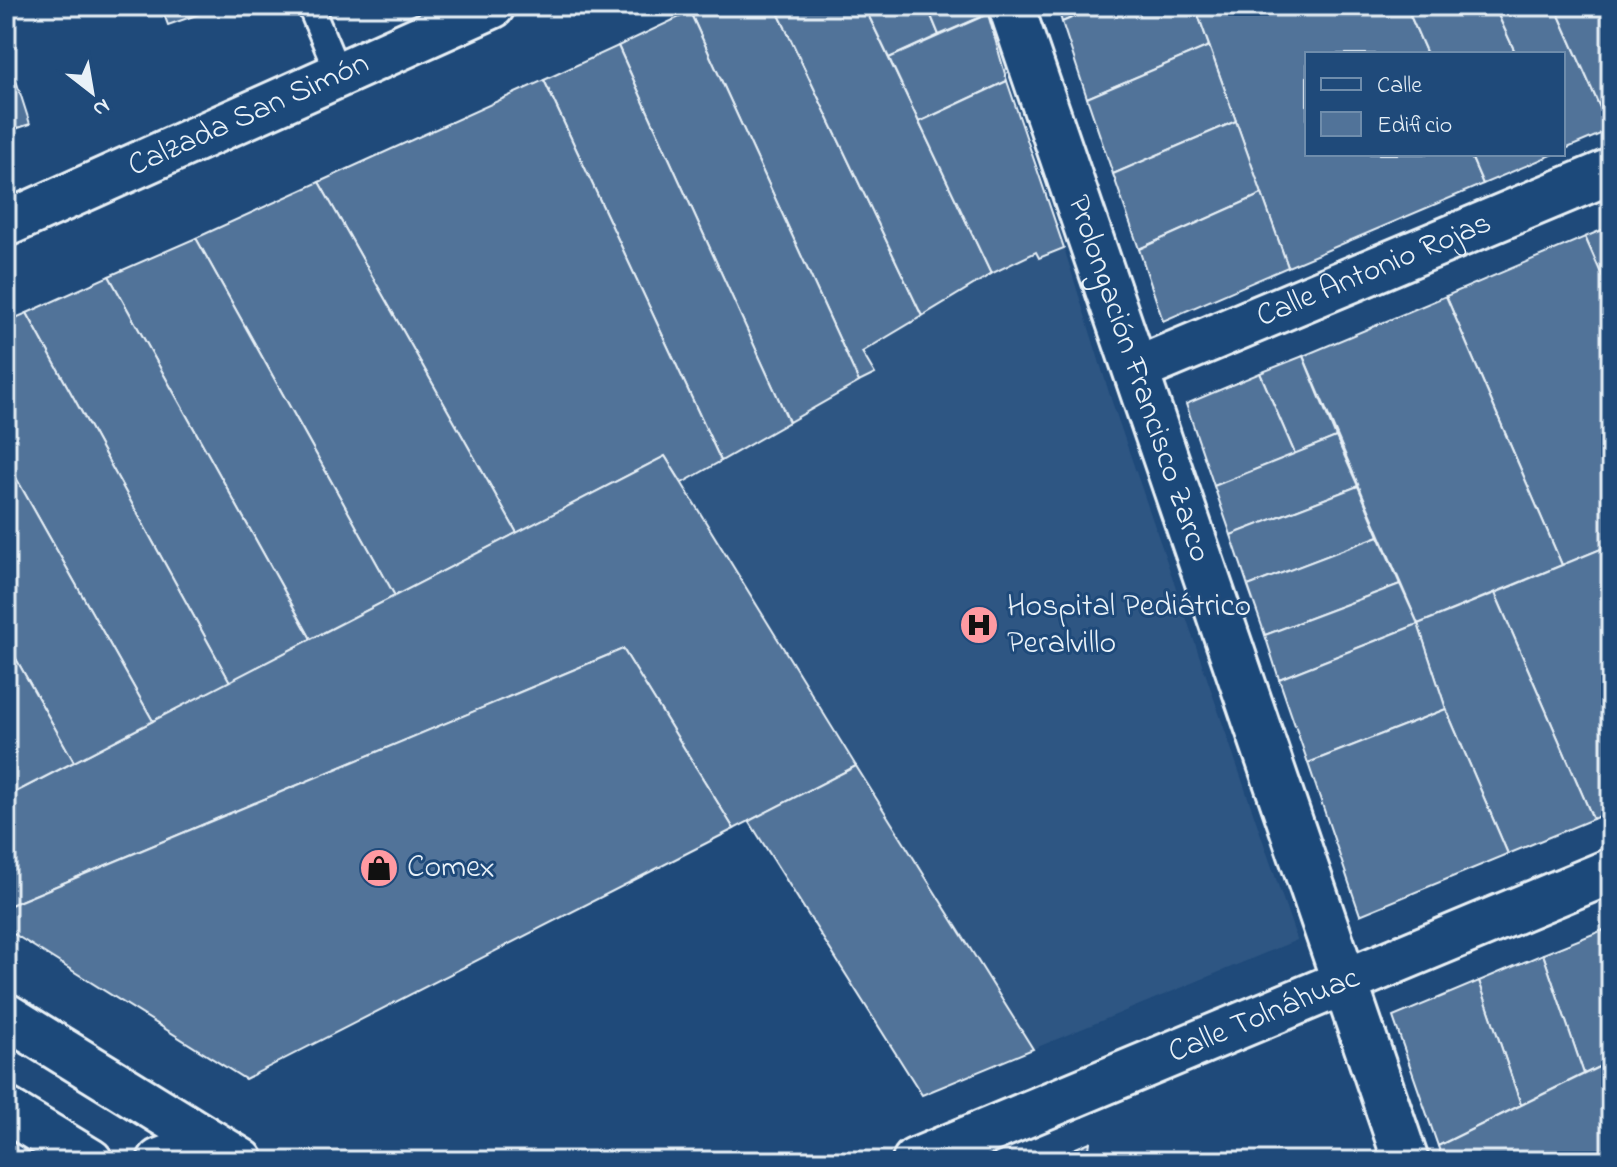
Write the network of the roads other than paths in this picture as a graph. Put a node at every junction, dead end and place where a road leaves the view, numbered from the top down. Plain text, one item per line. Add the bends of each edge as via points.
1 (310, 6) edge
2 (492, 6) edge
3 (1011, 6) edge
4 (339, 75) junction
5 (1611, 171) edge
6 (6, 224) edge
7 (1138, 369) junction
8 (1611, 871) edge
9 (1345, 982) junction
10 (6, 1016) edge
11 (6, 1110) edge
12 (225, 1152) edge
13 (90, 1161) edge
14 (160, 1161) edge
15 (915, 1161) edge
16 (1406, 1161) edge

1 - 4 lane
2 - 4 street, Calzada San Simón
3 - 7 street, Prolongación Francisco Zarco
4 - 6 street, Calzada San Simón
5 - 7 street, Calle Antonio Rojas
7 - 9 street, Prolongación Francisco Zarco
8 - 9 street, Calle Tolnáhuac
9 - 15 street, Calle Tolnáhuac
9 - 16 street, Prolongación Francisco Zarco
10 - 12 street
11 - 13 street
12 - 14 street

